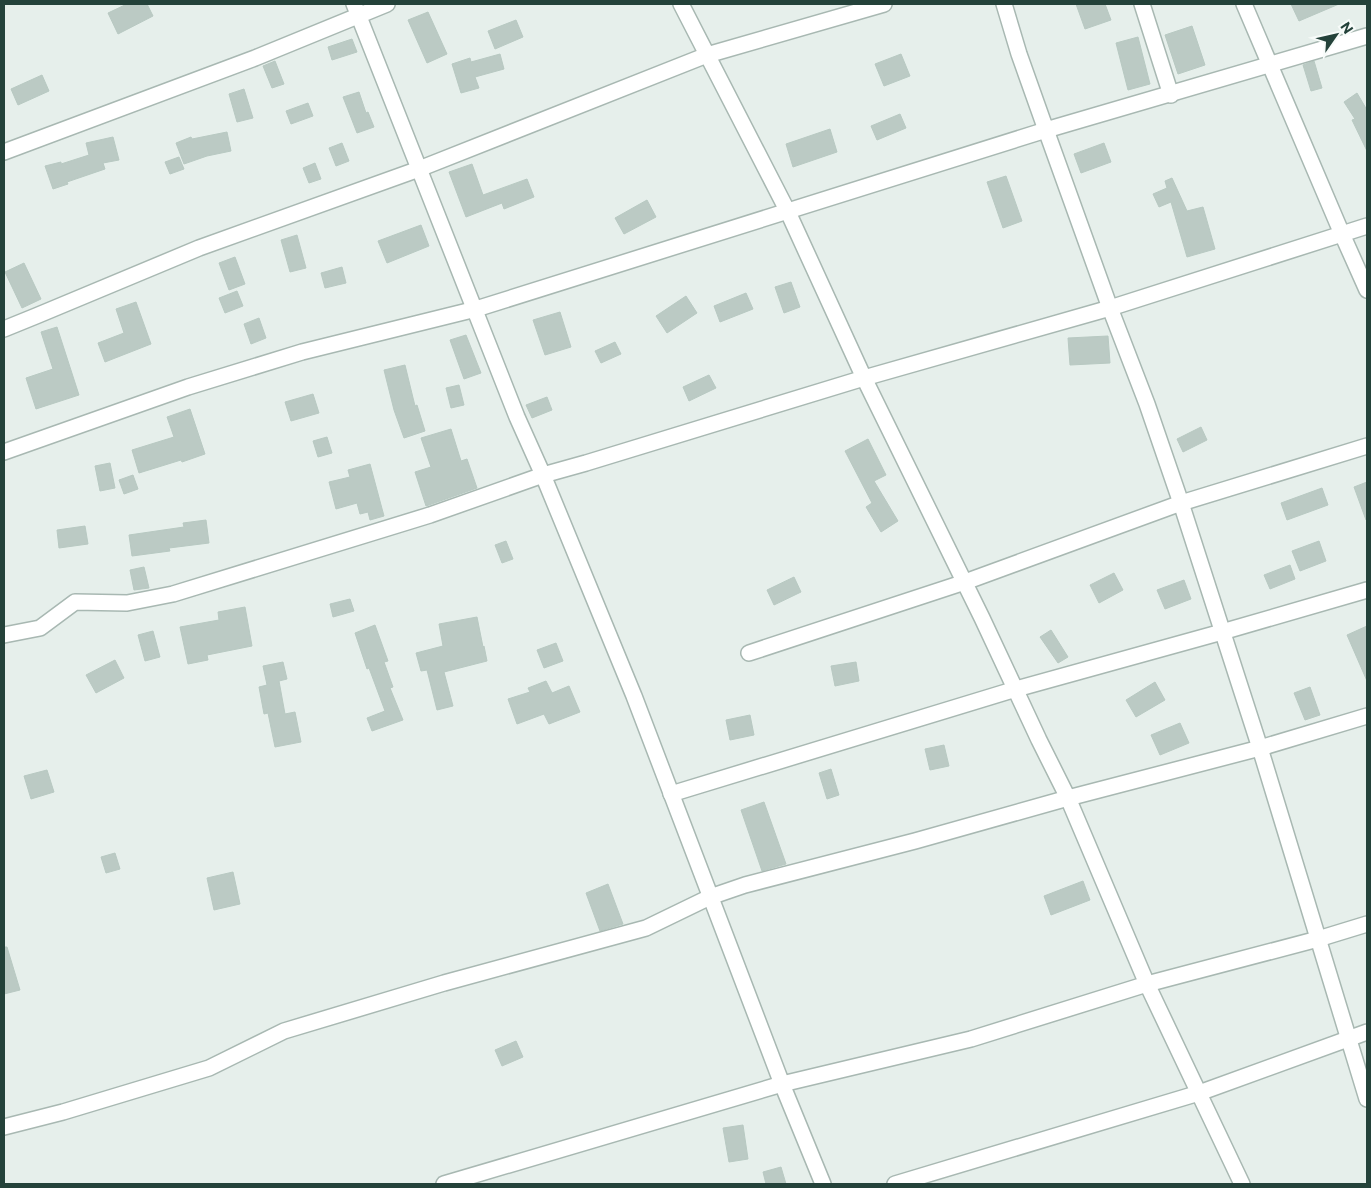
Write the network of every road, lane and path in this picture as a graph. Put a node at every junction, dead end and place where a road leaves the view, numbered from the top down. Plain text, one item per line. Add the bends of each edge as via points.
1 (387, 4) edge
2 (681, 4) edge
3 (884, 4) edge
4 (1004, 4) edge
5 (1142, 4) edge
6 (1244, 4) edge
7 (356, 9) edge
8 (1367, 36) edge
9 (707, 55) junction
10 (1270, 64) junction
11 (1171, 94) junction
12 (1046, 130) junction
13 (4, 152) edge
14 (419, 169) junction
15 (788, 212) junction
16 (1367, 226) edge
17 (1342, 234) junction
18 (1367, 290) edge
19 (1110, 308) junction
20 (476, 309) junction
21 (4, 329) edge
22 (864, 378) junction
23 (1367, 446) edge
24 (4, 452) edge
25 (543, 475) junction
26 (1181, 503) junction
27 (965, 582) junction
28 (1367, 590) edge
29 (1222, 632) junction
30 (4, 635) edge
31 (748, 653) dead end
32 (1016, 689) junction
33 (1367, 716) edge
34 (1260, 748) junction
35 (671, 794) junction
36 (1068, 798) junction
37 (710, 897) junction
38 (1367, 924) edge
39 (1318, 939) junction
40 (1147, 984) junction
41 (1367, 1032) edge
42 (1348, 1038) junction
43 (782, 1084) junction
44 (1199, 1093) junction
45 (1367, 1099) edge
46 (4, 1127) edge
47 (444, 1184) edge
48 (823, 1184) edge
49 (895, 1184) edge
50 (1242, 1184) edge

1 - 7 street
2 - 9 street
3 - 9 street
4 - 12 street
5 - 11 street
6 - 10 street
7 - 13 street via 255,58
7 - 14 street
8 - 10 street
9 - 14 street
9 - 15 street
10 - 11 street
10 - 17 street
11 - 12 street
12 - 15 street
12 - 19 street
14 - 20 street
14 - 21 street via 199,248
15 - 20 street
15 - 22 street
16 - 17 street
17 - 18 street
17 - 19 street
19 - 22 street
19 - 26 street via 1148,404
20 - 24 street via 302,352 188,387
20 - 25 street
22 - 25 street
22 - 27 street
23 - 26 street
25 - 30 street via 430,515 174,594 127,603 75,602 40,628
25 - 35 street
26 - 27 street
26 - 29 street
27 - 31 street
27 - 32 street
28 - 29 street
29 - 32 street
29 - 34 street
32 - 35 street
32 - 36 street
33 - 34 street
34 - 36 street
34 - 39 street
35 - 37 street
36 - 37 street
36 - 40 street
37 - 43 street
37 - 46 street via 646,928 284,1031 209,1068
38 - 39 street
39 - 40 street
39 - 42 street
40 - 43 street via 971,1039
40 - 44 street
41 - 42 street
42 - 44 street
42 - 45 street
43 - 47 street
43 - 48 street
44 - 49 street
44 - 50 street

